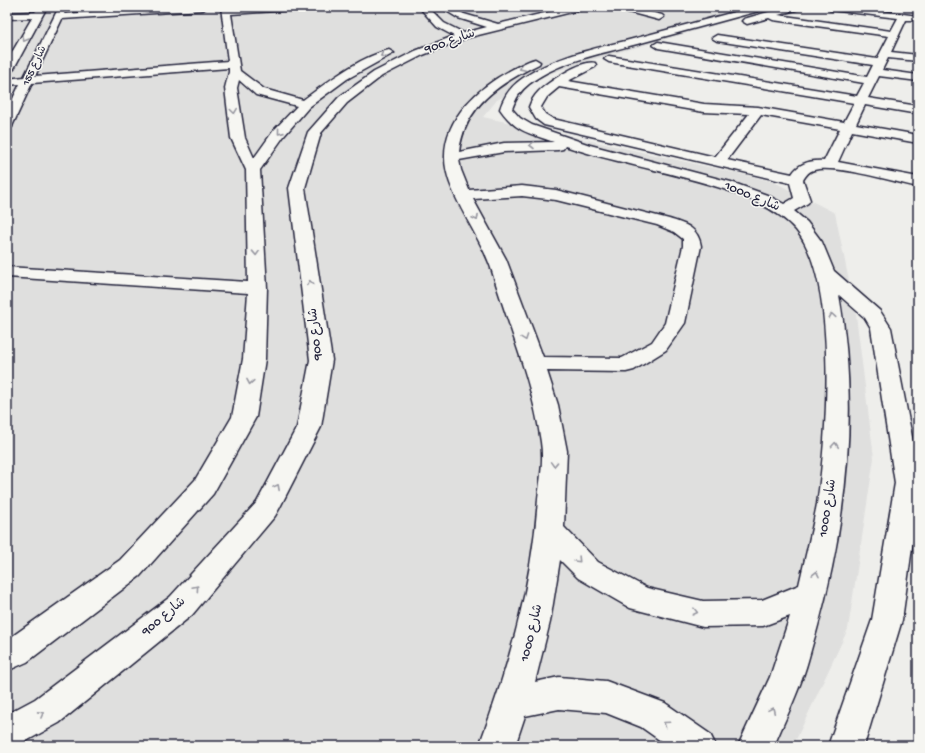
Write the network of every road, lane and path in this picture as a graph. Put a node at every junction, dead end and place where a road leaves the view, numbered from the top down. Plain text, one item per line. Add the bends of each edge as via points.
1 (203, 7) edge
2 (293, 7) edge
3 (423, 7) edge
4 (444, 7) edge
5 (541, 7) edge
6 (581, 7) edge
7 (620, 7) edge
8 (734, 7) edge
9 (796, 7) edge
10 (830, 7) edge
11 (876, 7) edge
12 (225, 9) edge
13 (41, 11) edge
14 (763, 11) edge
15 (60, 12) edge
16 (918, 12) edge
17 (7, 16) edge
18 (659, 17) dead end
19 (903, 17) junction
20 (784, 19) junction
21 (918, 19) edge
22 (478, 22) junction
23 (498, 27) junction
24 (898, 32) junction
25 (456, 33) junction
26 (710, 41) junction
27 (658, 46) junction
28 (680, 49) junction
29 (918, 58) edge
30 (609, 59) junction
31 (880, 61) junction
32 (234, 68) junction
33 (7, 70) edge
34 (676, 70) junction
35 (918, 78) edge
36 (28, 80) junction
37 (666, 80) dead end
38 (7, 82) edge
39 (558, 83) junction
40 (656, 89) dead end
41 (646, 99) junction
42 (862, 100) junction
43 (305, 104) junction
44 (918, 110) edge
45 (758, 111) junction
46 (7, 124) edge
47 (848, 126) junction
48 (918, 139) edge
49 (585, 148) junction
50 (451, 158) junction
51 (718, 162) junction
52 (829, 165) junction
53 (253, 170) junction
54 (796, 180) junction
55 (918, 182) edge
56 (464, 195) junction
57 (784, 210) junction
58 (7, 272) edge
59 (826, 273) junction
60 (258, 288) junction
61 (534, 364) junction
62 (913, 484) edge
63 (551, 532) junction
64 (812, 593) junction
65 (7, 656) edge
66 (514, 702) junction
67 (7, 733) edge
68 (497, 746) edge
69 (698, 746) edge
70 (756, 746) edge
71 (846, 746) edge

1 - 15 street
2 - 12 street
3 - 25 street via 435,21
4 - 22 street
5 - 22 street, شارع 900
6 - 23 street, شارع 900
7 - 18 street
8 -> 50 street, شارع 1000 via 562,52 524,67 490,88 474,103 455,136
9 - 14 street
10 - 19 street
11 - 16 street
12 - 32 street
13 - 17 street
13 -> 33 street, شارع 155
14 - 20 street
14 - 27 street
14 - 49 street, شارع 1000 via 577,58 533,77 511,94 506,109 515,121 527,128
15 - 36 street, شارع 155
19 - 21 street
19 - 24 street
20 - 24 street
20 - 26 street
22 - 23 street
22 - 25 street, شارع 900
23 - 25 street, شارع 900
24 - 31 street
25 -> 43 street, شارع 900 via 412,42 343,77
67 -> 25 street, شارع 900 via 47,711 181,606 266,509 309,427 321,360 297,188 315,132 343,100 378,74
26 - 28 street
26 - 31 street
27 - 28 street
27 - 30 street
28 - 31 street
29 - 31 street
30 - 34 street
30 - 39 street via 584,68
31 - 35 street
31 - 42 street
32 - 36 street
32 - 43 street via 264,94
32 -> 53 street via 231,88 238,138
34 - 37 street
34 - 42 street
36 - 38 street
36 - 46 street, شارع 155
39 - 41 street
39 - 51 street via 536,102 540,116 549,122
40 - 41 street
41 - 45 street via 704,108
42 - 44 street
42 - 47 street
43 -> 53 street, شارع 900 via 279,133
45 - 47 street
45 - 51 street
47 - 48 street
47 - 52 street
49 -> 50 street via 515,146
49 - 57 street, شارع 1000 via 726,185
50 - 56 street, شارع 1000
51 - 54 street
52 - 54 street via 812,165 798,174
52 - 55 street
53 -> 60 street
54 - 57 street via 802,200
56 -> 61 street, شارع 1000 via 495,256
56 - 61 street via 522,191 556,195 663,222 680,228 691,237 692,246 675,323 659,346 626,365
57 - 59 street, شارع 1000 via 813,242
58 - 60 street
59 - 62 street via 873,315 881,328
64 -> 59 street, شارع 1000 via 830,504 838,419 834,330
60 -> 65 street via 254,359 244,417 204,487 130,568
61 -> 63 street, شارع 1000 via 546,398 554,447
62 - 71 street via 887,620
63 -> 64 street via 588,570 641,599 703,614 764,613
63 - 66 street, شارع 1000 via 532,636
70 -> 64 street, شارع 1000 via 786,679
66 - 68 street, شارع 1000
69 -> 66 street via 653,715 606,697 559,693

